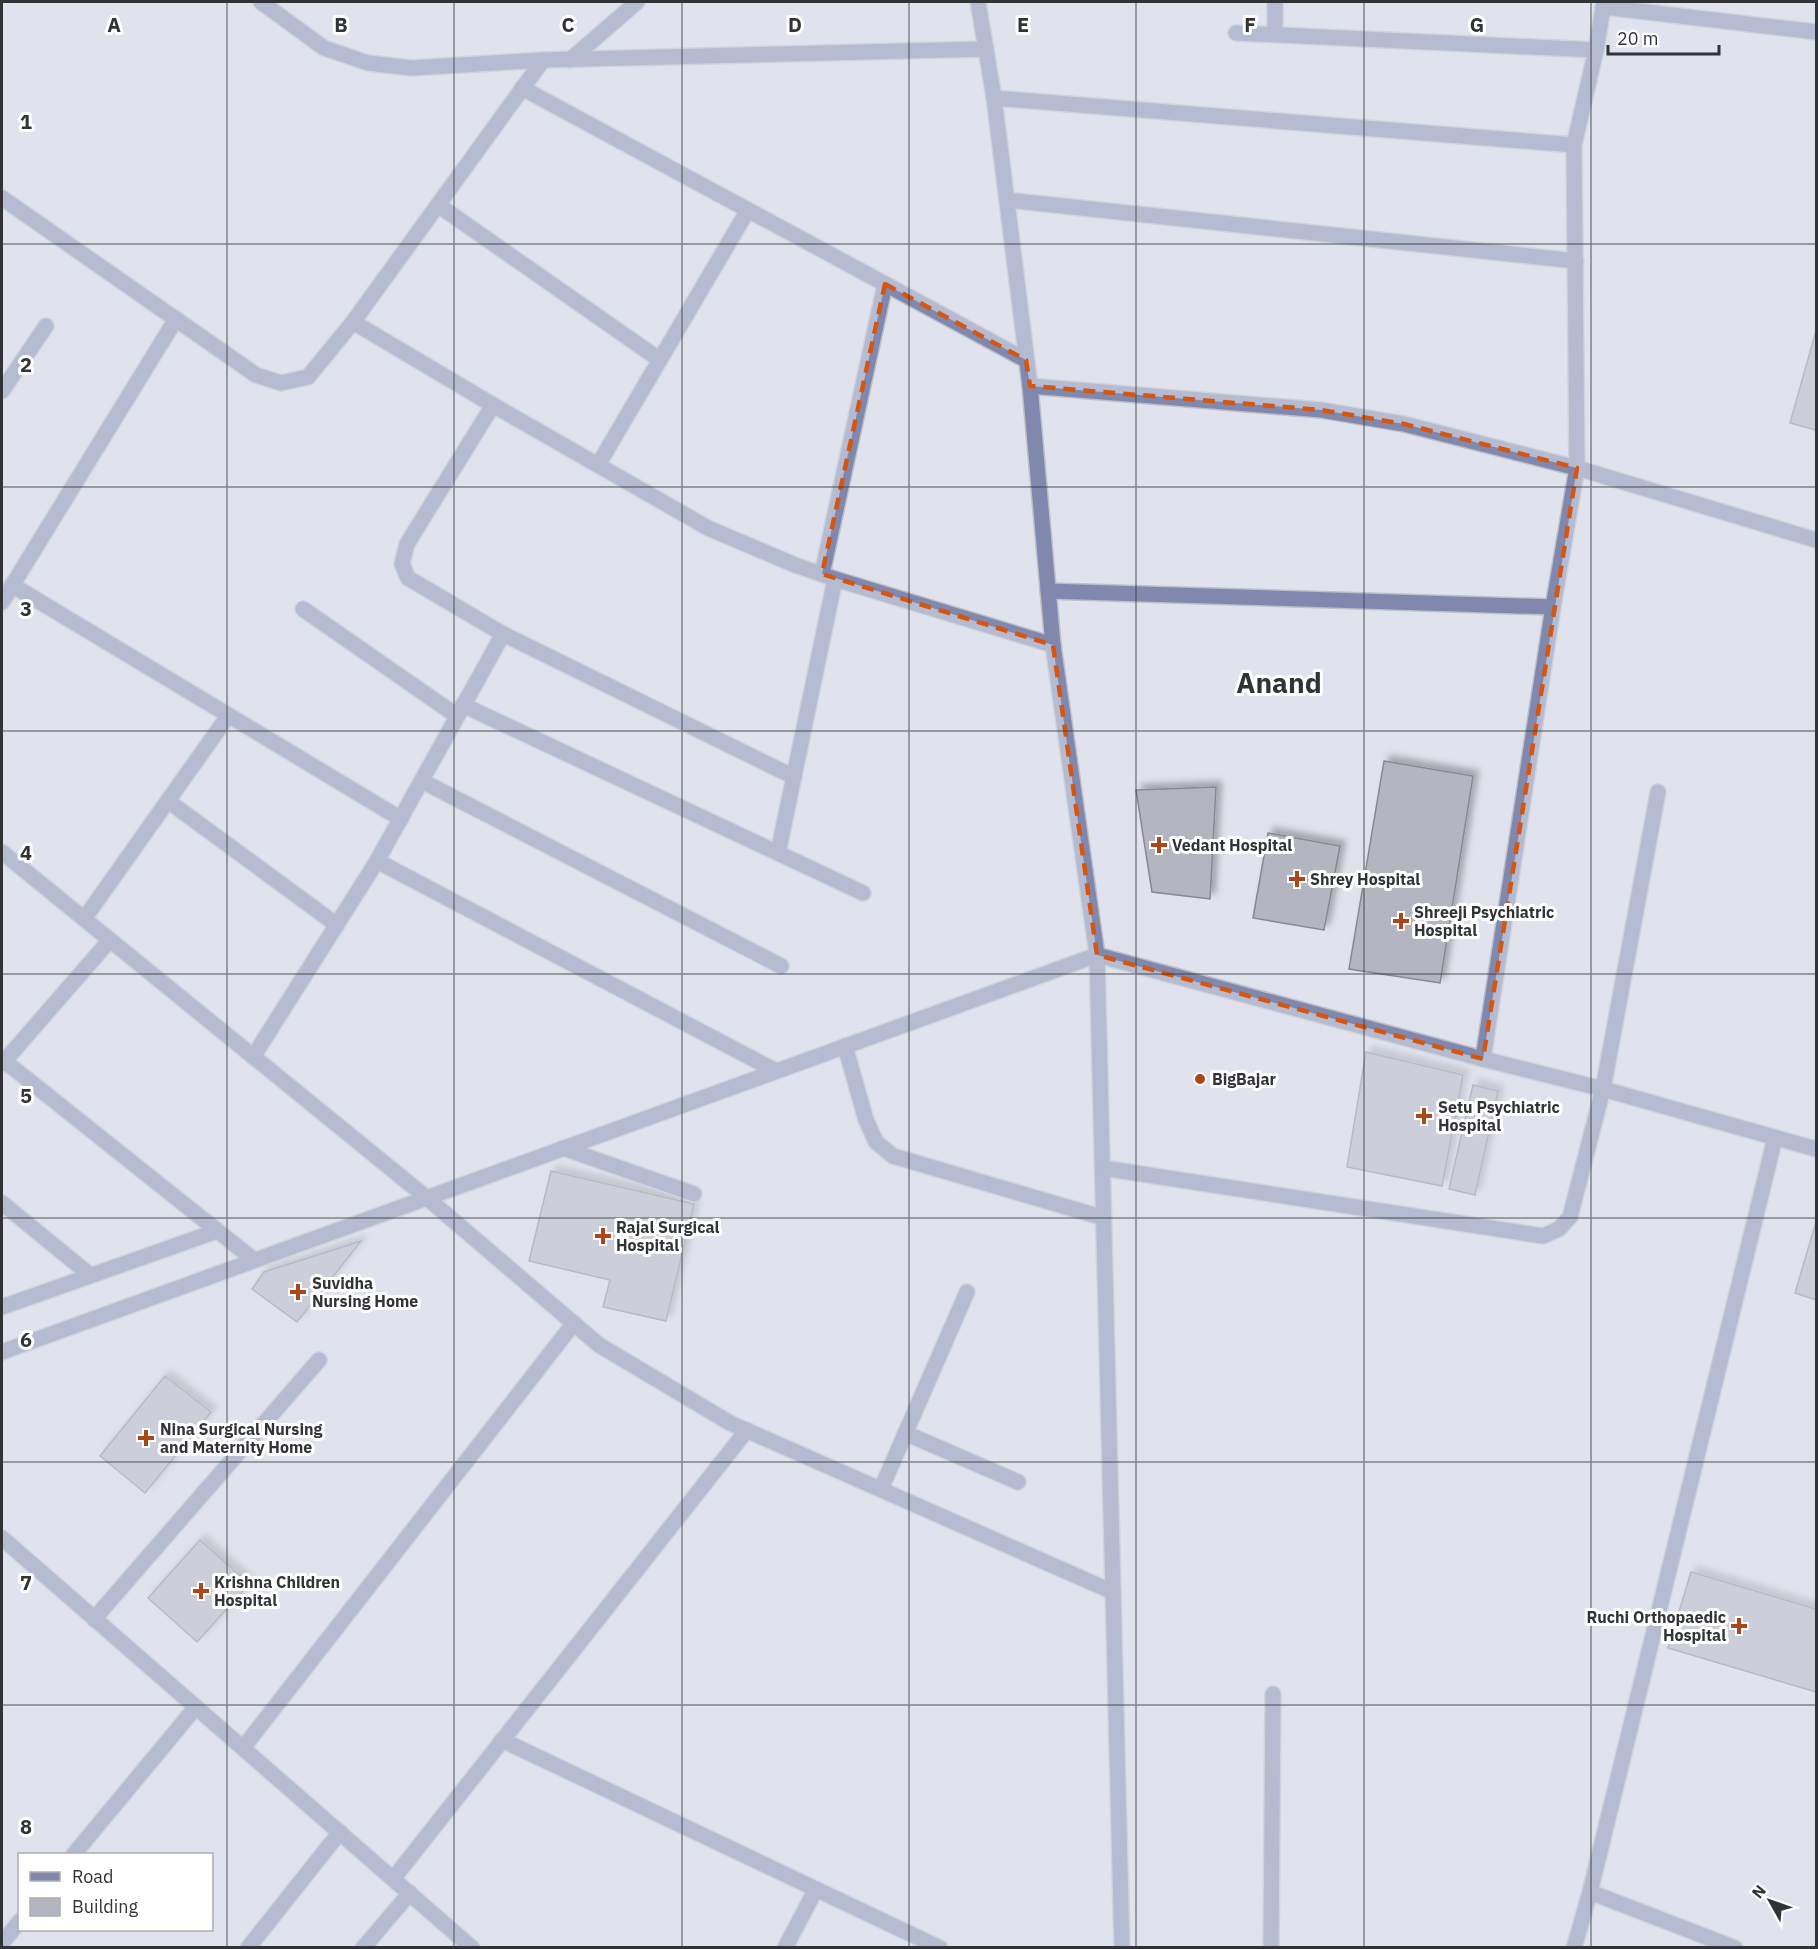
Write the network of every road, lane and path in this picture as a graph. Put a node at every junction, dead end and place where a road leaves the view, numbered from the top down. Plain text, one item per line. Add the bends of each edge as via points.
1 (261, 2) edge
2 (637, 2) edge
3 (978, 2) edge
4 (1275, 2) edge
5 (1604, 4) edge
6 (1816, 32) edge
7 (1236, 33) dead end
8 (1275, 34) junction
9 (986, 50) junction
10 (1596, 50) junction
11 (543, 60) junction
12 (570, 60) junction
13 (522, 88) junction
14 (994, 98) junction
15 (1574, 145) junction
16 (2, 198) edge
17 (1006, 200) junction
18 (438, 206) junction
19 (748, 210) junction
20 (1576, 261) junction
21 (885, 284) junction
22 (176, 319) junction
23 (353, 322) junction
24 (46, 326) dead end
25 (660, 360) junction
26 (1026, 360) junction
27 (1030, 386) junction
28 (2, 391) edge
29 (493, 405) junction
30 (598, 465) junction
31 (1577, 468) junction
32 (1816, 540) edge
33 (828, 577) junction
34 (12, 585) junction
35 (1048, 591) junction
36 (2, 603) edge
37 (1553, 607) junction
38 (303, 609) dead end
39 (502, 634) junction
40 (1053, 645) junction
41 (460, 711) junction
42 (228, 716) junction
43 (794, 777) junction
44 (422, 781) junction
45 (1658, 792) dead end
46 (168, 801) junction
47 (401, 819) junction
48 (2, 852) edge
49 (778, 853) junction
50 (377, 861) junction
51 (863, 893) dead end
52 (84, 920) junction
53 (337, 925) junction
54 (110, 940) junction
55 (1097, 955) junction
56 (781, 966) dead end
57 (845, 1046) junction
58 (253, 1057) junction
59 (1483, 1059) junction
60 (2, 1061) edge
61 (776, 1071) junction
62 (1603, 1089) junction
63 (1775, 1138) junction
64 (563, 1148) junction
65 (1816, 1149) edge
66 (1103, 1168) junction
67 (694, 1194) dead end
68 (427, 1198) junction
69 (2, 1203) edge
70 (1104, 1218) junction
71 (217, 1231) junction
72 (254, 1260) junction
73 (90, 1275) junction
74 (967, 1292) dead end
75 (2, 1307) edge
76 (574, 1323) junction
77 (2, 1352) edge
78 (319, 1360) dead end
79 (747, 1430) junction
80 (905, 1433) junction
81 (1018, 1482) dead end
82 (880, 1489) junction
83 (2, 1538) edge
84 (1113, 1592) junction
85 (94, 1618) junction
86 (1273, 1694) dead end
87 (196, 1707) junction
88 (502, 1740) junction
89 (243, 1748) junction
90 (340, 1832) junction
91 (75, 1853) edge
92 (393, 1879) junction
93 (816, 1889) junction
94 (1590, 1892) junction
95 (410, 1893) junction
96 (18, 1923) edge
97 (2, 1943) edge
98 (248, 1947) edge
99 (363, 1947) edge
100 (472, 1947) edge
101 (785, 1947) edge
102 (940, 1947) edge
103 (1122, 1947) edge
104 (1271, 1947) edge
105 (1574, 1947) edge
106 (1735, 1947) edge

1 - 11 street via 324,48 368,63 412,68
2 - 12 street
3 - 9 street
4 - 8 street
5 - 6 street
5 - 10 street
7 - 8 street
8 - 10 street
9 - 12 street
9 - 14 street
10 - 15 street
11 - 12 street
11 - 13 street
13 - 18 street
13 - 19 street
14 - 15 street
14 - 17 street
15 - 20 street
16 - 22 street
17 - 20 street
17 - 26 street
18 - 23 street
18 - 25 street
19 - 21 street
19 - 25 street
20 - 31 street
21 - 26 street
21 - 33 street
22 - 23 street via 256,375 281,383 308,377
22 - 34 street
23 - 29 street
24 - 28 street
25 - 30 street
26 - 27 street
27 - 31 street via 1321,411 1404,424
27 - 35 street
29 - 30 street
29 - 39 street via 407,544 402,564 408,578 424,590
30 - 33 street via 708,528
31 - 32 street
31 - 37 street
33 - 40 street
33 - 43 street
34 - 36 street
34 - 42 street
35 - 37 street
35 - 40 street
37 - 59 street
38 - 41 street
39 - 41 street
39 - 43 street
40 - 55 street
41 - 44 street
41 - 49 street
42 - 46 street
42 - 47 street
43 - 49 street
44 - 47 street
44 - 56 street
45 - 62 street
46 - 52 street
46 - 53 street
47 - 50 street
48 - 52 street
49 - 51 street
50 - 53 street
50 - 61 street
52 - 54 street
53 - 58 street
54 - 58 street
54 - 60 street
55 - 57 street
55 - 59 street
55 - 66 street
57 - 61 street
57 - 70 street via 866,1120 876,1142 893,1156
58 - 68 street
59 - 62 street
60 - 71 street
61 - 64 street
62 - 63 street
62 - 66 street via 1570,1217 1559,1229 1543,1236
63 - 65 street
63 - 94 street
64 - 67 street
64 - 68 street
66 - 70 street
68 - 72 street
68 - 76 street
69 - 73 street
70 - 84 street
71 - 72 street
71 - 73 street
72 - 77 street
73 - 75 street
74 - 80 street
76 - 79 street via 599,1345
76 - 89 street
78 - 85 street
79 - 82 street
79 - 88 street
80 - 81 street
80 - 82 street
82 - 84 street
83 - 85 street
84 - 103 street
85 - 87 street
86 - 104 street
87 - 89 street
87 - 91 street
88 - 92 street
88 - 93 street
89 - 90 street
90 - 92 street
90 - 98 street
92 - 95 street
93 - 101 street
93 - 102 street
94 - 105 street
94 - 106 street
95 - 99 street
95 - 100 street
96 - 97 street

